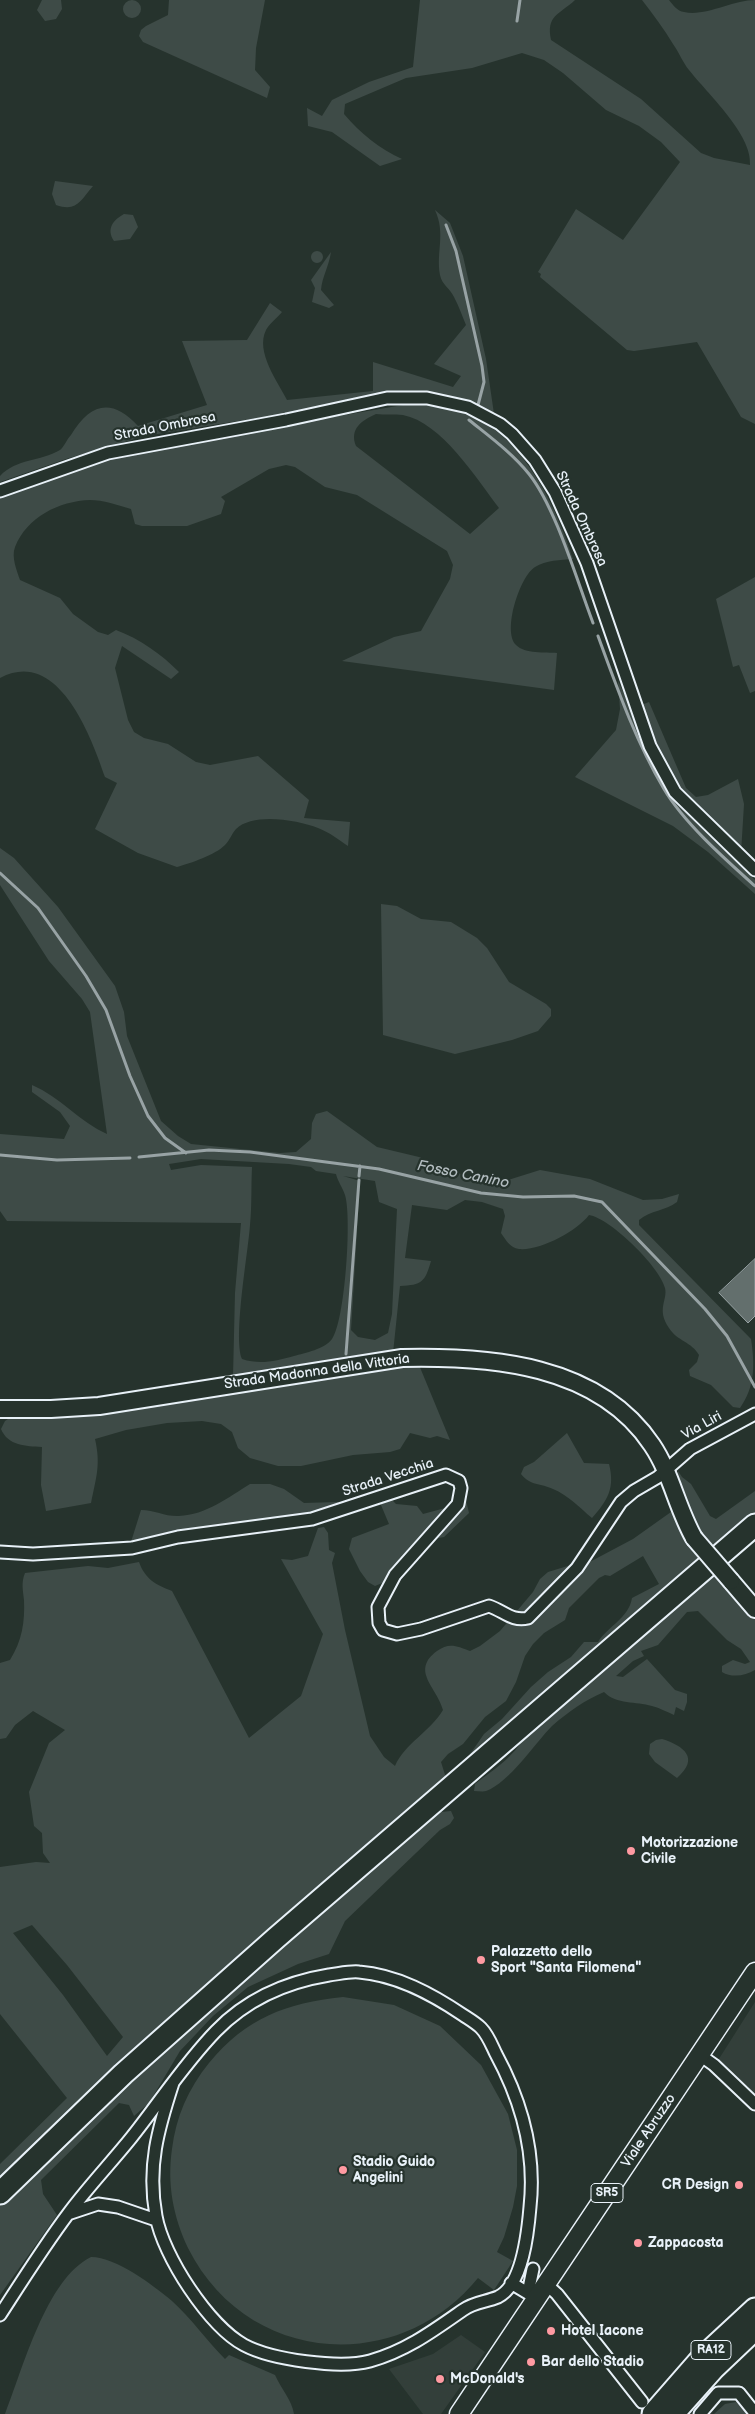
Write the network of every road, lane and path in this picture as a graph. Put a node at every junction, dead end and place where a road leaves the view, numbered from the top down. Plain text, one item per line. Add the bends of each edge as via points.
1 (0, 491) edge
2 (755, 870) edge
3 (0, 1409) edge
4 (755, 1414) edge
5 (666, 1468) junction
6 (755, 1525) edge
7 (0, 1552) edge
8 (755, 1609) edge
9 (755, 1972) edge
10 (700, 2055) junction
11 (173, 2083) junction
12 (755, 2104) edge
13 (0, 2193) edge
14 (68, 2214) junction
15 (156, 2220) junction
16 (534, 2269) dead end
17 (511, 2283) junction
18 (537, 2292) junction
19 (755, 2309) edge
20 (0, 2315) edge
21 (755, 2330) edge
22 (674, 2406) edge
23 (648, 2408) edge
24 (459, 2414) edge
25 (700, 2414) edge
26 (755, 2414) edge

1 - 2 street, Strada Ombrosa via 108,453 387,398 427,398 468,408 500,424 535,460 555,492 587,563 650,746 675,792
3 - 5 street, Strada Madonna della Vittoria via 99,1406 371,1361 432,1357 545,1371 568,1378 600,1395 634,1423
4 - 5 street, Via Liri via 690,1449
5 - 7 street, Strada Vecchia via 622,1502 577,1568 528,1618 520,1620 489,1606 398,1634 383,1630 379,1623 378,1607 395,1575 452,1512 461,1497 459,1481 446,1475 312,1519 178,1537 132,1548 33,1554
5 - 8 street, Strada Madonna della Vittoria, bridge via 694,1538
6 - 13 highway via 269,1944 123,2074
9 - 10 main road, Viale Abruzzo / SR5
10 - 12 street
10 - 18 main road, Viale Abruzzo / SR5
11 - 14 street
11 - 15 street via 157,2134 152,2178
11 - 17 street via 232,2016 279,1988 358,1971 404,1983 440,2000 483,2030 511,2081 526,2131 533,2184 528,2232 521,2262
14 - 15 street via 98,2204
14 - 20 street
15 - 17 street via 170,2255 194,2295 222,2330 247,2346 290,2358 330,2364 367,2362 410,2346 467,2307 500,2296
16 - 18 street
17 - 18 street
18 - 23 street via 557,2294
18 - 24 main road, Viale Abruzzo / SR5
19 - 22 highway, RA12 via 702,2359
21 - 22 highway, RA12
22 - 23 highway, RA12
25 - 26 street via 718,2393 739,2393

